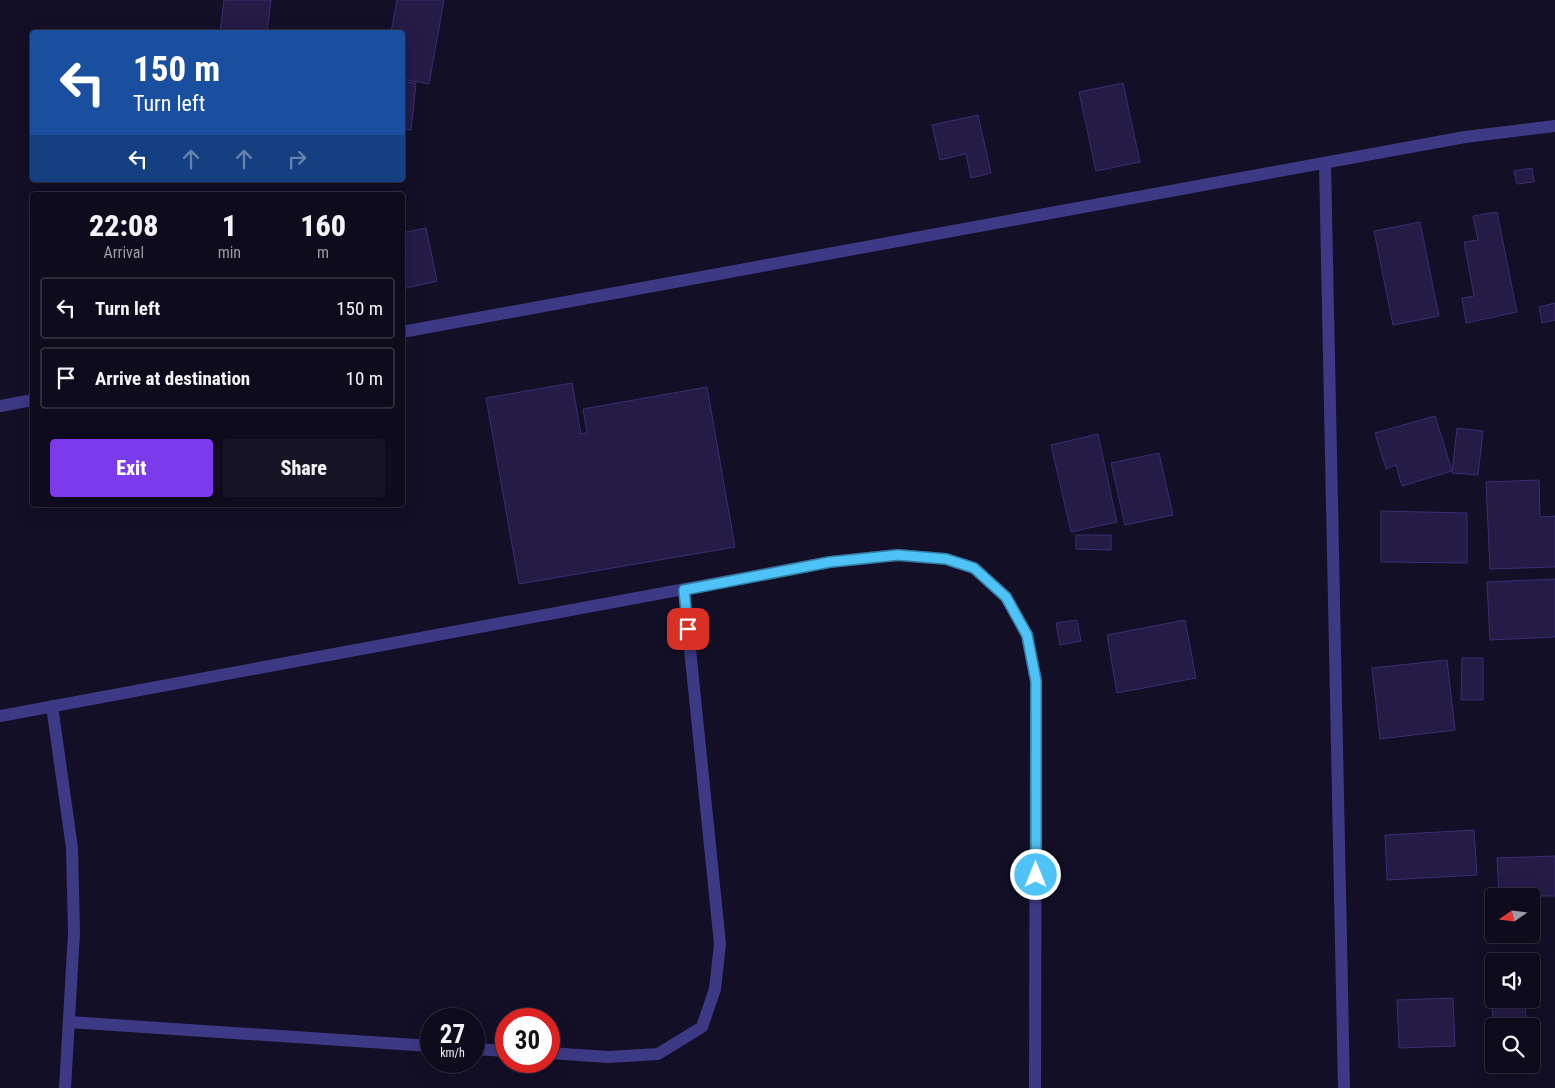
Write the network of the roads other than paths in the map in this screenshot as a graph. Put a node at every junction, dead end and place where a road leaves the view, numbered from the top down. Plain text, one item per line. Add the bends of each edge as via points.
1 (1555, 126) edge
2 (1325, 162) junction
3 (405, 331) edge
4 (30, 400) edge
5 (0, 406) edge
6 (684, 590) junction
7 (52, 706) junction
8 (0, 716) edge
9 (69, 1022) junction
10 (420, 1045) edge
11 (560, 1055) edge
12 (65, 1088) edge
13 (1035, 1088) edge
14 (1344, 1088) edge

1 - 2 street via 1466,137
2 - 3 street
2 - 14 street
4 - 5 street
6 - 7 street
6 - 11 street via 720,944 715,989 702,1027 658,1054 608,1057
6 - 13 street via 830,562 898,555 946,559 974,568 1006,597 1027,635 1036,681
7 - 8 street
7 - 9 street via 72,848 74,933
9 - 10 street
9 - 12 street

